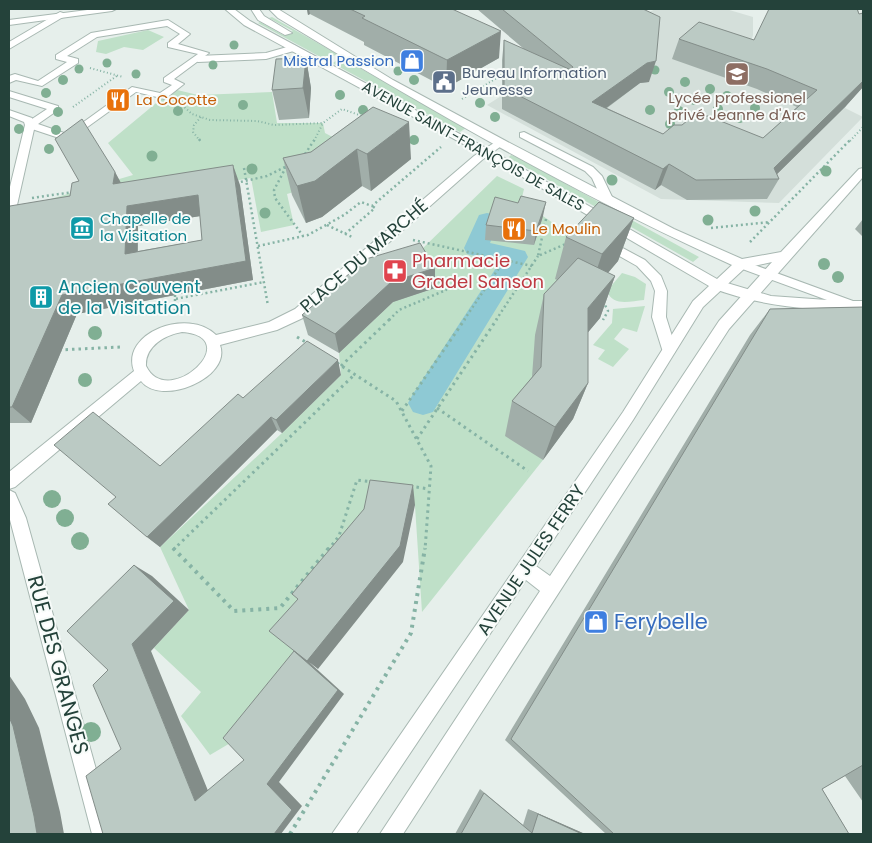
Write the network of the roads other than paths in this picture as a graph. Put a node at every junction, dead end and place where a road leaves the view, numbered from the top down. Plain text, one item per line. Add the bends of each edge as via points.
1 (112, 9) edge
2 (229, 9) edge
3 (255, 9) edge
4 (273, 9) edge
5 (60, 15) junction
6 (9, 23) edge
7 (288, 33) dead end
8 (9, 46) edge
9 (294, 48) junction
10 (198, 58) junction
11 (9, 80) edge
12 (9, 94) edge
13 (9, 113) edge
14 (30, 125) junction
15 (524, 135) dead end
16 (500, 142) junction
17 (486, 152) junction
18 (863, 171) edge
19 (607, 199) junction
20 (9, 214) edge
21 (595, 237) edge
22 (788, 255) junction
23 (741, 264) junction
24 (770, 274) junction
25 (717, 285) junction
26 (747, 297) junction
27 (859, 306) edge
28 (213, 341) junction
29 (669, 349) junction
30 (141, 373) junction
31 (9, 482) edge
32 (9, 498) edge
33 (525, 568) junction
34 (551, 588) junction
35 (103, 834) edge
36 (343, 834) edge
37 (391, 834) edge

1 - 5 street
2 - 9 street, AVENUE SAINT-FRANÇOIS DE SALES via 247,24
3 - 7 street via 261,18
4 - 16 street, AVENUE SAINT-FRANÇOIS DE SALES via 390,82
5 - 6 street
5 - 8 street
9 - 10 street via 271,56
9 - 17 street, AVENUE SAINT-FRANÇOIS DE SALES
10 - 11 street via 205,53 172,45 186,34 168,23 94,35 59,57 74,61 39,84 15,77
10 - 14 street via 168,80 179,84 162,97 134,89 68,138
12 - 14 street via 55,108
13 - 14 street via 28,120
14 - 20 street
15 - 19 street via 590,169 597,176
16 - 17 street, PLACE DU MARCHÉ
16 - 19 street, AVENUE SAINT-FRANÇOIS DE SALES
17 - 25 street, AVENUE SAINT-FRANÇOIS DE SALES
17 - 28 street, PLACE DU MARCHÉ via 308,307 275,325
18 - 22 street, AVENUE JULES FERRY
19 - 23 street, AVENUE SAINT-FRANÇOIS DE SALES
21 - 29 street via 641,264 657,279 662,291 659,317
22 - 23 street
22 - 24 street, AVENUE JULES FERRY
23 - 24 street
23 - 25 street, AVENUE JULES FERRY
24 - 26 street, AVENUE JULES FERRY
24 - 27 street
25 - 26 street
25 - 29 street, AVENUE JULES FERRY via 698,304
26 - 27 street via 777,303
26 - 34 street, AVENUE JULES FERRY via 705,353
28 - 30 street via 215,351 211,362 190,381 161,385 149,381
28 - 30 street via 201,330 182,327 161,333 145,346 139,362
29 - 33 street, AVENUE JULES FERRY via 628,416
30 - 31 street
32 - 35 street, RUE DES GRANGES via 18,518
33 - 34 street
33 - 36 street, AVENUE JULES FERRY
34 - 37 street, AVENUE JULES FERRY

